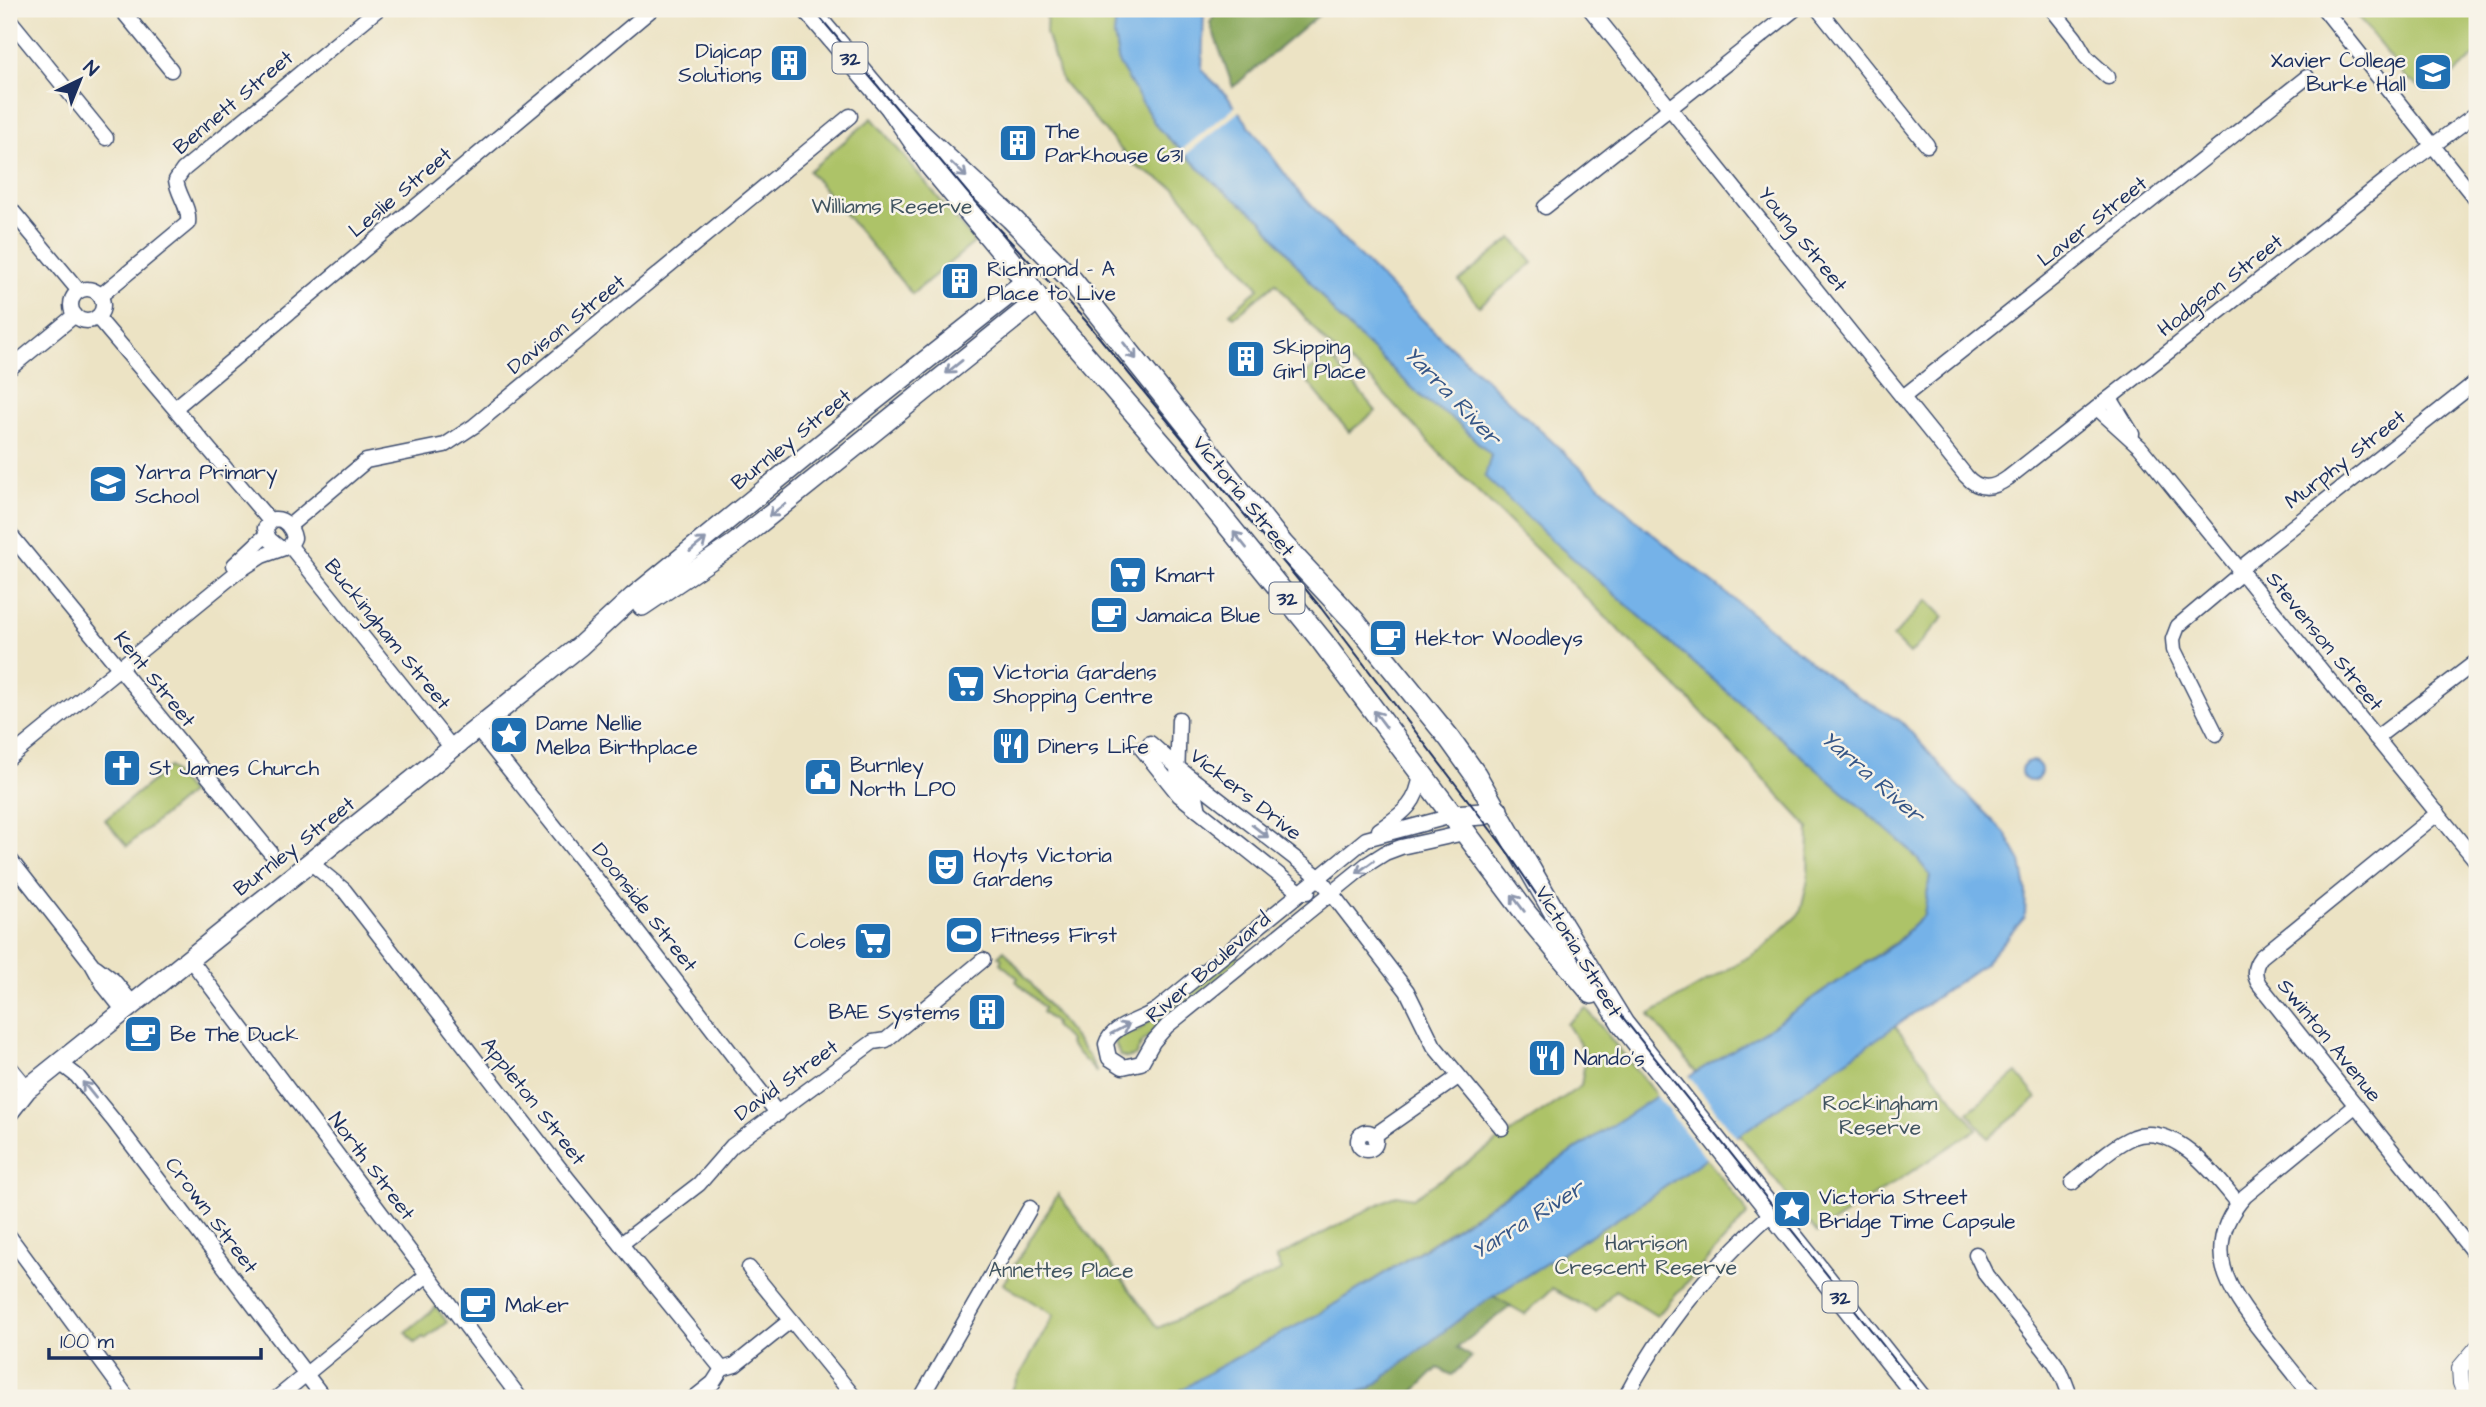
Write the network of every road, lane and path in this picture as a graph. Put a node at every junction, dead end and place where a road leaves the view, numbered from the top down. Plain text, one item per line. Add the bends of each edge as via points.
1 (121, 9) edge
2 (378, 9) edge
3 (652, 9) edge
4 (808, 9) edge
5 (1590, 9) edge
6 (1795, 9) edge
7 (1818, 9) edge
8 (2052, 9) edge
9 (2324, 9) edge
10 (9, 19) edge
11 (172, 70) dead end
12 (2108, 77) dead end
13 (2307, 77) dead end
14 (891, 107) junction
15 (1668, 107) junction
16 (2477, 113) edge
17 (850, 116) dead end
18 (106, 138) dead end
19 (1927, 145) dead end
20 (2434, 145) junction
21 (2477, 201) edge
22 (9, 207) edge
23 (1545, 207) dead end
24 (1062, 269) junction
25 (1026, 281) junction
26 (79, 291) junction
27 (100, 296) junction
28 (1039, 299) junction
29 (75, 315) junction
30 (97, 317) junction
31 (9, 369) edge
32 (2477, 381) edge
33 (1903, 397) junction
34 (2110, 397) junction
35 (174, 408) junction
36 (2097, 408) junction
37 (859, 413) junction
38 (873, 434) junction
39 (2140, 447) junction
40 (1989, 488) joint
41 (289, 526) junction
42 (720, 527) junction
43 (268, 528) junction
44 (9, 533) edge
45 (734, 544) junction
46 (285, 547) junction
47 (2240, 571) junction
48 (196, 600) junction
49 (590, 638) junction
50 (2477, 661) edge
51 (116, 665) junction
52 (1179, 719) dead end
53 (478, 729) junction
54 (2216, 734) dead end
55 (2376, 737) junction
56 (9, 746) edge
57 (453, 748) junction
58 (9, 758) edge
59 (1179, 768) junction
60 (1421, 774) junction
61 (1199, 811) junction
62 (1234, 811) junction
63 (2438, 813) junction
64 (1501, 817) junction
65 (1458, 824) junction
66 (1221, 828) junction
67 (1366, 839) junction
68 (270, 852) dead end
69 (9, 858) edge
70 (2477, 862) edge
71 (311, 863) junction
72 (1319, 877) junction
73 (1300, 892) junction
74 (1330, 894) junction
75 (1275, 913) junction
76 (1287, 927) junction
77 (1244, 939) junction
78 (1254, 953) junction
79 (190, 959) junction
80 (983, 960) dead end
81 (129, 1008) junction
82 (1623, 1024) junction
83 (60, 1063) junction
84 (9, 1067) edge
85 (1458, 1077) junction
86 (18, 1091) edge
87 (2356, 1105) junction
88 (9, 1112) edge
89 (778, 1114) junction
90 (1502, 1128) dead end
91 (1375, 1135) dead end
92 (2072, 1184) dead end
93 (2238, 1203) junction
94 (1766, 1204) junction
95 (1030, 1208) dead end
96 (9, 1236) edge
97 (621, 1244) junction
98 (1976, 1254) dead end
99 (2477, 1257) edge
100 (749, 1268) dead end
101 (428, 1275) junction
102 (792, 1320) junction
103 (2474, 1351) edge
104 (722, 1368) junction
105 (307, 1374) junction
106 (128, 1398) edge
107 (277, 1398) edge
108 (324, 1398) edge
109 (520, 1398) edge
110 (694, 1398) edge
111 (855, 1398) edge
112 (921, 1398) edge
113 (1625, 1398) edge
114 (1920, 1398) edge
115 (2071, 1398) edge
116 (2314, 1398) edge
117 (2467, 1398) edge

1 - 11 street
2 - 27 street, Bennett Street via 183,170 176,180 189,212 188,223
3 - 35 street, Leslie Street
4 - 14 main road, Victoria Street / 32
5 - 15 street, Young Street
6 - 15 street
7 - 19 street
8 - 12 street via 2086,57
9 - 20 street
10 - 18 street
13 - 33 street, Laver Street
14 -> 24 main road, Victoria Street / 32
14 - 25 main road, Victoria Street / 32 via 930,166
15 - 23 street
15 - 33 street, Young Street
16 - 20 street, Hodgson Street
17 - 41 street, Davison Street via 474,426 445,445 366,461
20 - 21 street
20 - 34 street, Hodgson Street
22 - 26 street
24 - 25 main road via 1041,272
24 - 28 main road
24 -> 64 main road, Victoria Street / 32 via 1283,545 1370,640 1465,759
25 - 28 main road, Victoria Street / 32
25 - 37 main road, Burnley Street
26 - 27 street via 88,289
26 - 29 street via 71,302
27 - 30 street via 103,309
28 -> 38 main road, Burnley Street
60 -> 28 main road, Victoria Street / 32 via 1314,632
29 - 30 street via 83,320
29 - 31 street
30 - 35 street
32 - 47 street, Murphy Street
33 - 40 street, Young Street via 1970,480
34 - 36 street, Hodgson Street
34 - 39 street, Stevenson Street
35 - 43 street
36 - 39 street, Stevenson Street
36 - 40 street, Hodgson Street
37 - 38 main road
37 - 42 main road, Burnley Street
38 -> 45 main road, Burnley Street
39 - 47 street, Stevenson Street
41 - 43 street via 279,519
41 - 46 street via 295,538
42 - 45 main road
49 -> 42 main road, Burnley Street
43 - 46 street, Buckingham Street
43 - 48 street
44 - 51 street, Kent Street
45 - 49 main road, Burnley Street
46 - 48 street via 250,563
46 - 57 street, Buckingham Street
47 - 54 street, Murphy Street via 2183,620 2173,639 2177,657
47 - 55 street, Stevenson Street
48 - 51 street
49 - 53 main road, Burnley Street
50 - 55 street
51 - 56 street
51 - 58 street
51 - 68 street, Kent Street
52 - 59 street
53 - 57 main road, Burnley Street
53 - 89 street, Doonside Street
55 - 63 street, Stevenson Street
57 - 71 main road, Burnley Street
59 - 61 street via 1178,780 1196,796
59 - 61 street, Vickers Drive via 1146,746 1177,793
59 - 62 street, Vickers Drive
60 - 65 main road, Victoria Street / 32
60 - 67 street, River Boulevard via 1411,804
61 - 66 street, Vickers Drive
62 - 66 street
62 -> 72 street, Vickers Drive
63 - 70 street, Stevenson Street
63 - 87 street, Swinton Avenue via 2261,957 2255,967 2255,979
64 - 65 main road via 1488,825
64 - 82 main road, Victoria Street / 32
65 - 67 street, River Boulevard
65 -> 74 street, River Boulevard via 1385,853
82 -> 65 main road, Victoria Street / 32 via 1579,979
66 - 73 street, Vickers Drive
67 - 72 street, River Boulevard
69 - 81 street via 92,964 113,980
71 - 79 main road, Burnley Street
71 - 97 street, Appleton Street via 344,890
72 - 73 street, River Boulevard
72 - 74 street, Vickers Drive
73 - 74 street
73 - 75 street, River Boulevard
74 - 76 street, River Boulevard
74 - 85 street, Vickers Drive via 1407,991 1428,1037
75 - 76 street
75 - 77 street, River Boulevard
76 - 78 street, River Boulevard
77 - 78 street
78 -> 77 street, River Boulevard via 1164,1029 1141,1063 1126,1068 1111,1060 1105,1048 1114,1031 1158,1009
79 - 81 main road, Burnley Street
79 - 101 street, North Street
80 - 89 street, David Street via 886,1040 873,1042
81 - 83 main road, Burnley Street
82 - 94 main road, Victoria Street / 32
83 - 86 main road, Burnley Street
105 -> 83 street, Crown Street via 114,1121 78,1076
84 - 86 street
85 - 90 street, Vickers Drive
85 - 91 street
86 - 88 main road, Burnley Street via 18,1103
87 - 93 street
87 - 99 street, Swinton Avenue
89 - 97 street, David Street via 732,1146 699,1184
92 - 93 street via 2123,1142 2150,1136 2175,1142 2196,1155
93 - 116 street via 2223,1238 2225,1276 2238,1302
94 - 113 street via 1668,1325
94 - 114 main road, 32
95 - 112 street
96 - 106 street
97 - 104 street, Appleton Street
98 - 115 street via 1986,1275 2055,1363
100 - 102 street
101 - 105 street
101 - 109 street, North Street
102 - 104 street via 735,1366
102 - 111 street
103 - 117 street via 2460,1368
104 - 110 street via 713,1383
105 - 107 street
105 - 108 street, Crown Street

